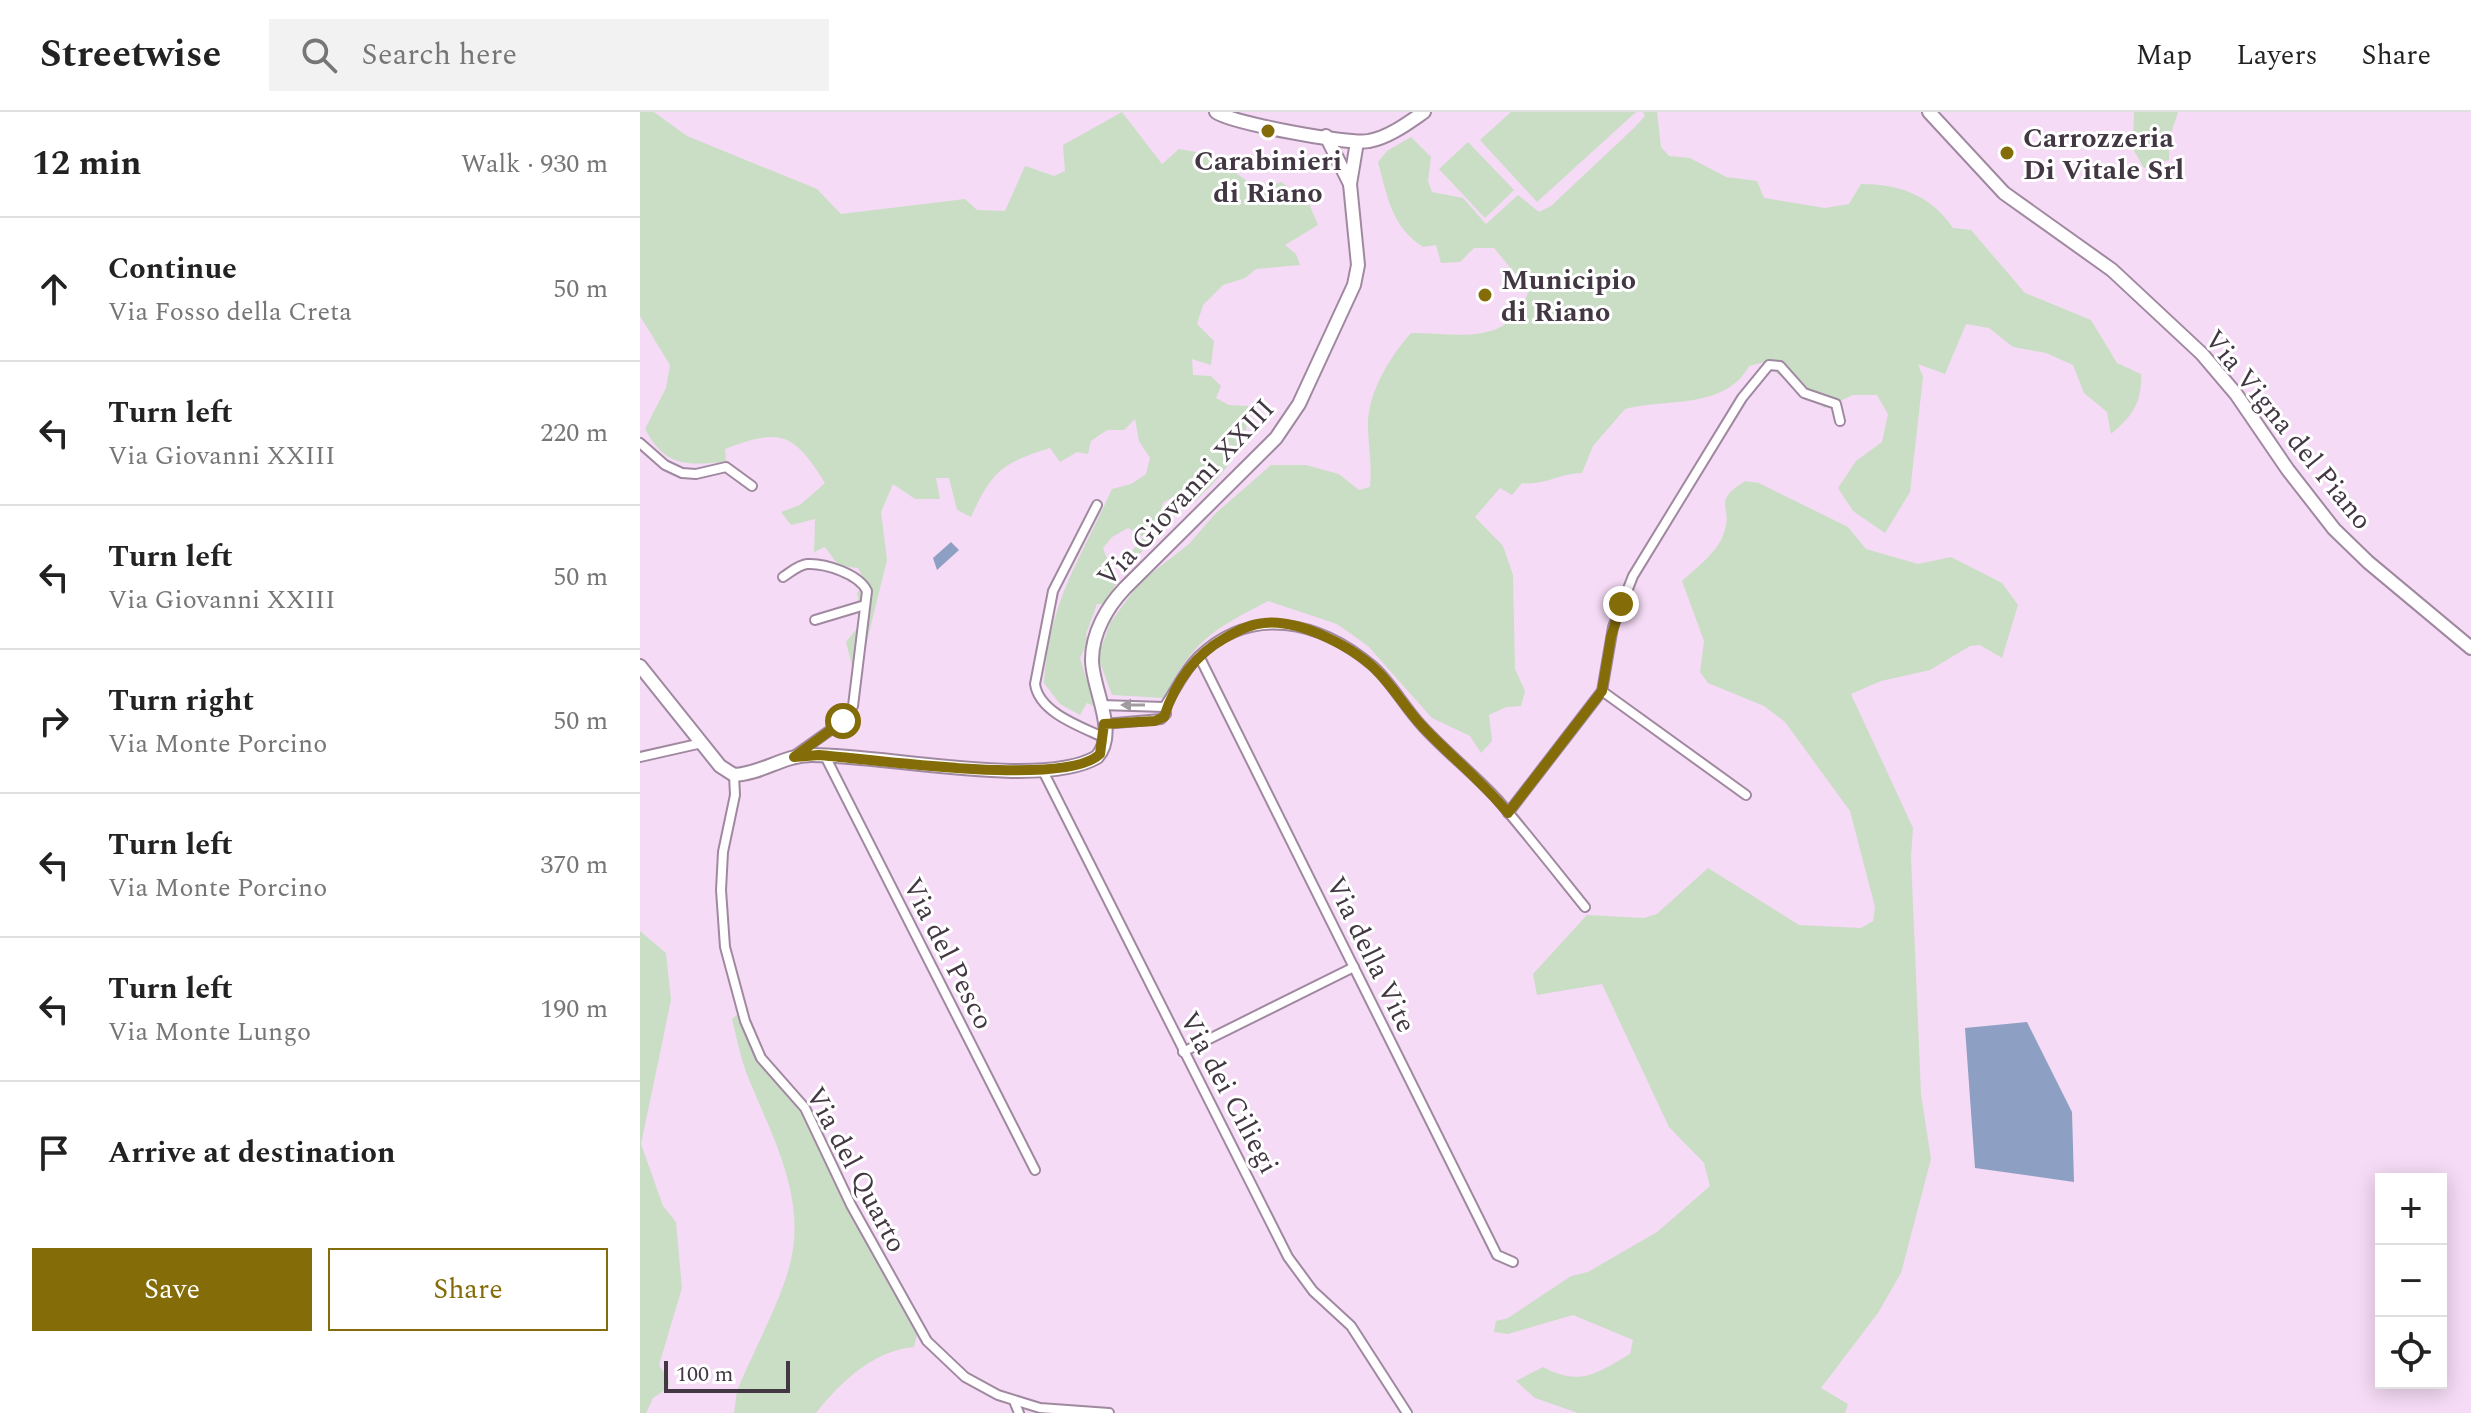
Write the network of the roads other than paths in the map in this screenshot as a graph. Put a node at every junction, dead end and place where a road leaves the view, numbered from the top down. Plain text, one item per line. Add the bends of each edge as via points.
1 (1216, 112) edge
2 (1424, 112) edge
3 (1929, 112) edge
4 (1326, 136) junction
5 (1357, 142) junction
6 (1350, 184) junction
7 (1840, 421) dead end
8 (640, 443) edge
9 (752, 486) dead end
10 (1097, 505) dead end
11 (783, 577) dead end
12 (865, 605) junction
13 (815, 620) dead end
14 (2471, 648) edge
15 (1199, 656) junction
16 (640, 666) edge
17 (1602, 691) junction
18 (1101, 705) junction
19 (1164, 707) junction
20 (1105, 731) junction
21 (702, 743) junction
22 (825, 756) junction
23 (640, 757) edge
24 (794, 757) junction
25 (1043, 771) junction
26 (734, 775) junction
27 (1746, 795) dead end
28 (1508, 813) junction
29 (1585, 907) dead end
30 (1354, 967) junction
31 (1183, 1052) junction
32 (1035, 1170) dead end
33 (1513, 1262) dead end
34 (1014, 1401) junction
35 (1019, 1413) edge
36 (1109, 1413) edge
37 (1407, 1413) edge

1 - 4 street via 1238,122
2 - 5 street via 1387,134
3 - 14 street, Via Vigna del Piano via 2004,193 2112,270 2202,354 2334,529
4 - 5 street
4 - 6 street, Via Giovanni XXIII
5 - 6 street, Via Giovanni XXIII
6 - 18 street, Via Giovanni XXIII via 1356,280 1299,404 1271,443 1114,601 1093,648
7 - 17 street via 1836,404 1806,394 1780,366 1769,365 1742,398 1630,583 1613,627
8 - 9 street via 678,471 693,474 726,467
10 - 20 street via 1053,591 1035,684 1040,699 1054,710
11 - 12 street via 809,564 843,573 865,586
12 - 13 street
12 - 24 street via 849,714
15 - 19 street
15 - 28 street via 1227,637 1268,622 1299,628 1343,647 1382,675 1418,722
15 - 30 street, Via della Vite
16 - 21 street
17 - 27 street
17 - 28 street
19 -> 18 street
18 - 20 street, Via Giovanni XXIII
19 - 20 street via 1166,714 1157,721
20 - 25 street via 1095,759
21 - 23 street
21 - 26 street
22 - 24 street
22 - 25 street
22 - 32 street, Via del Pesco
24 - 26 street
25 - 31 street, Via dei Ciliegi
26 - 34 street, Via del Quarto via 721,877 723,936 752,1040 805,1108 859,1220 929,1344 973,1382
28 - 29 street
30 - 31 street
30 - 33 street, Via della Vite via 1497,1255
31 - 37 street, Via dei Ciliegi via 1288,1257 1313,1291 1351,1326
34 - 35 street
34 - 36 street, Via del Quarto

